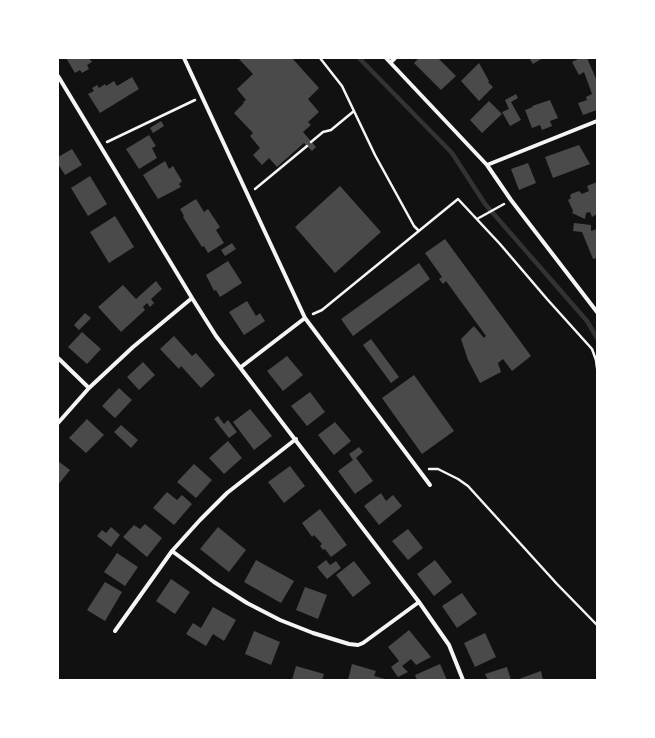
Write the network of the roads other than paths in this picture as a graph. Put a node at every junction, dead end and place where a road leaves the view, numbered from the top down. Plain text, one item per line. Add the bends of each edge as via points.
1 (184, 58) edge
2 (386, 58) edge
3 (395, 58) edge
4 (391, 62) junction
5 (58, 76) edge
6 (597, 121) edge
7 (487, 165) junction
8 (192, 298) junction
9 (597, 312) edge
10 (306, 318) junction
11 (58, 358) edge
12 (241, 367) junction
13 (89, 388) junction
14 (58, 423) edge
15 (296, 439) junction
16 (430, 484) dead end
17 (172, 551) junction
18 (419, 602) junction
19 (115, 631) dead end
20 (463, 680) edge

1 - 10 street
2 - 4 street
3 - 4 street
4 - 7 street
5 - 8 street
6 - 7 street
7 - 9 street
8 - 12 street via 216,336
8 - 13 street
10 - 12 street
10 - 16 street
11 - 13 street
12 - 15 street
13 - 14 street
15 - 17 street via 227,493
15 - 18 street
17 - 18 street via 246,603 307,631 349,644 363,643
17 - 19 street
18 - 20 street via 449,645

